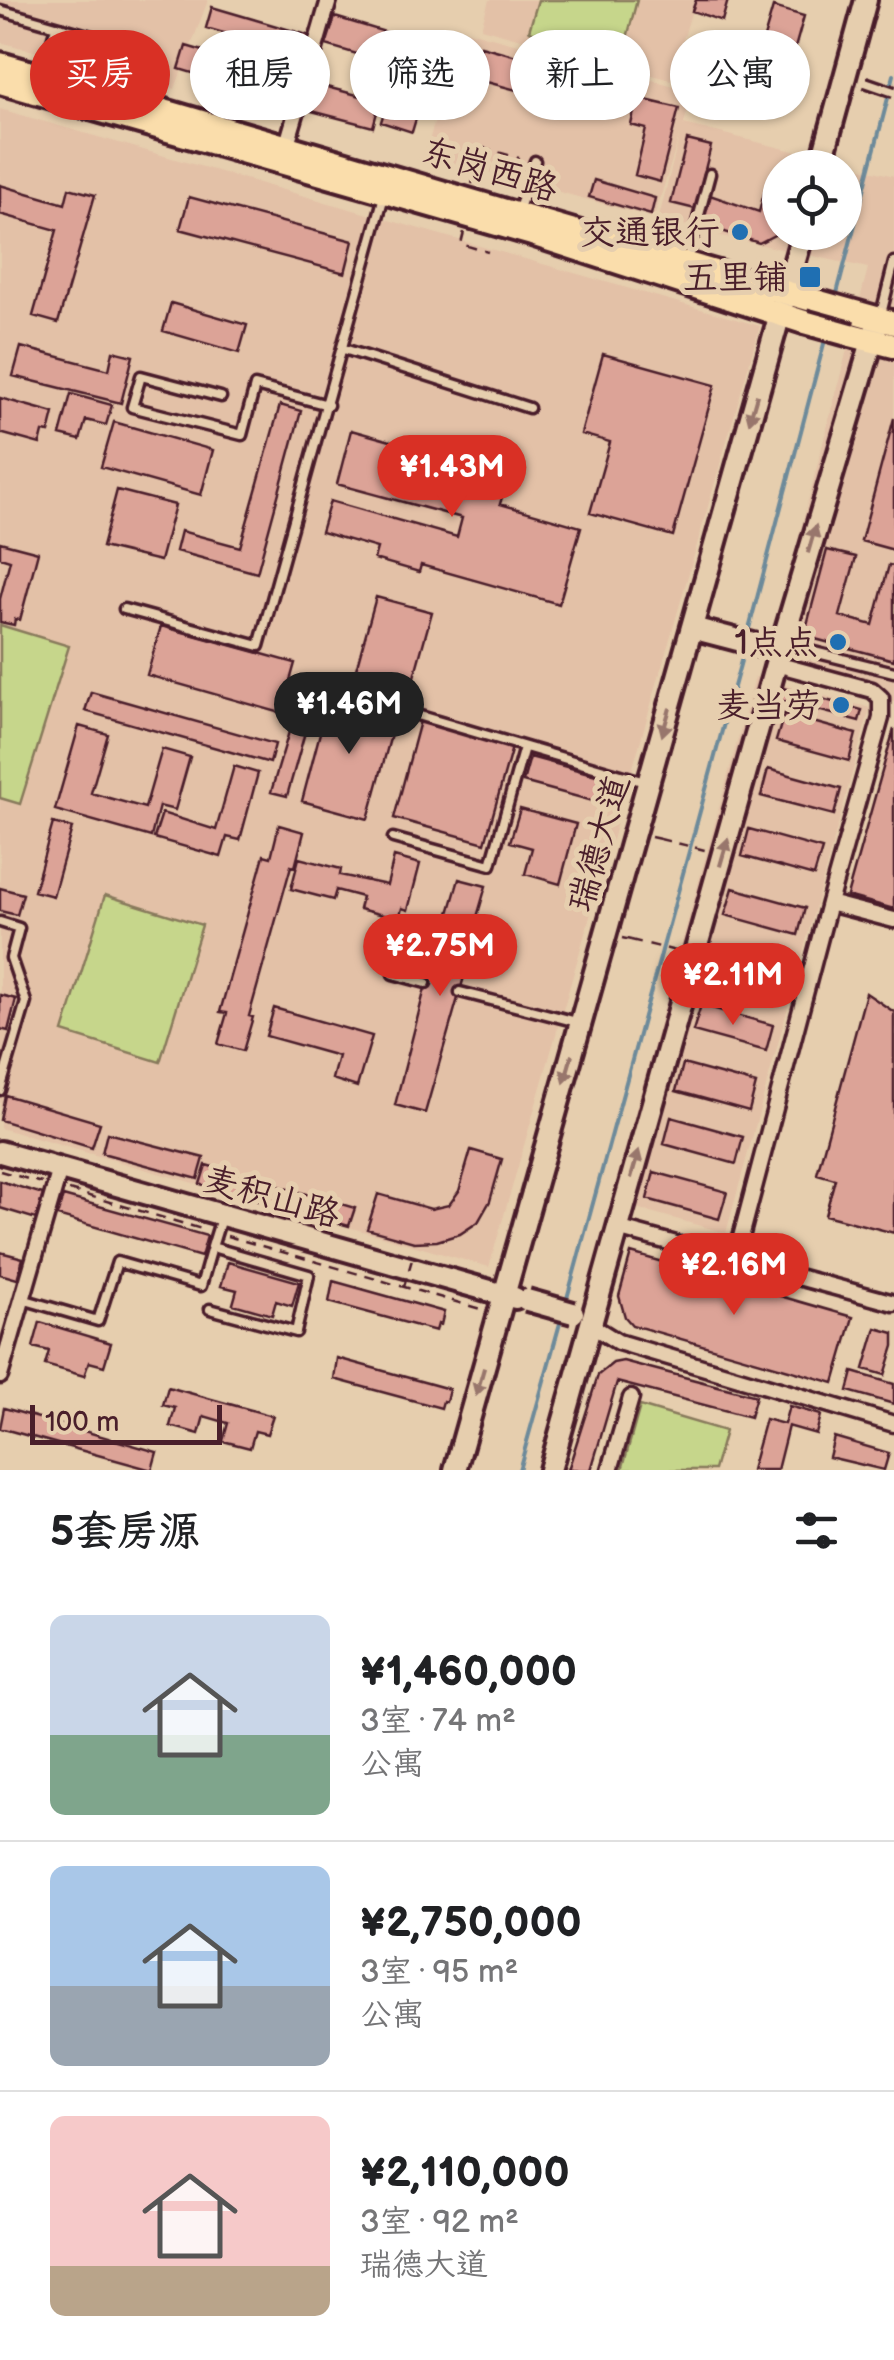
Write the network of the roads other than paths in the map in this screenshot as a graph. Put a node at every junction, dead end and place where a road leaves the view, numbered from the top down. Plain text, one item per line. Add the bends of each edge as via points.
1 (329, 0) edge
2 (866, 0) edge
3 (0, 10) edge
4 (56, 28) joint
5 (64, 30) edge
6 (0, 64) edge
7 (30, 73) edge
8 (854, 80) junction
9 (0, 82) edge
10 (894, 92) edge
11 (170, 112) edge
12 (287, 144) junction
13 (827, 150) edge
14 (535, 161) dead end
15 (710, 174) dead end
16 (386, 192) junction
17 (518, 214) junction
18 (798, 250) edge
19 (894, 262) edge
20 (686, 264) junction
21 (783, 305) junction
22 (876, 330) edge
23 (344, 349) junction
24 (221, 397) dead end
25 (328, 405) junction
26 (530, 408) dead end
27 (124, 608) dead end
28 (692, 628) junction
29 (775, 651) junction
30 (894, 672) edge
31 (410, 713) dead end
32 (888, 720) edge
33 (524, 746) junction
34 (649, 783) junction
35 (393, 838) dead end
36 (829, 903) junction
37 (894, 920) edge
38 (0, 922) edge
39 (393, 974) dead end
40 (426, 983) dead end
41 (460, 992) dead end
42 (581, 1023) junction
43 (0, 1090) edge
44 (0, 1152) edge
45 (57, 1178) junction
46 (219, 1224) junction
47 (617, 1228) junction
48 (212, 1247) junction
49 (735, 1260) junction
50 (22, 1299) junction
51 (894, 1303) edge
52 (502, 1305) junction
53 (210, 1309) dead end
54 (592, 1326) junction
55 (0, 1376) edge
56 (630, 1398) dead end
57 (894, 1424) edge
58 (455, 1470) edge
59 (550, 1470) edge
60 (610, 1470) edge

1 - 12 street
2 - 8 street
3 - 4 lane
4 - 5 lane
6 - 7 main road, 东岗西路
8 - 10 lane, bridge
8 - 13 street
9 - 16 main road, 东岗西路
11 - 12 main road, 东岗西路
12 - 17 main road, 东岗西路
14 - 17 lane
15 - 20 lane
16 - 21 main road, 东岗西路
16 - 23 lane
17 - 20 main road, 东岗西路
18 - 21 street, 瑞德大道
19 - 22 lane
20 - 21 main road, 东岗西路
21 - 22 main road, bridge
21 -> 28 street, 瑞德大道
29 -> 22 street
23 - 25 lane
23 - 26 lane
24 - 25 lane via 141,376 132,407 242,435 254,386
25 - 27 lane via 259,646
28 - 29 street
28 -> 34 street, 瑞德大道
29 - 30 lane
29 - 32 street via 872,690
47 -> 29 street
31 - 33 lane
32 - 36 street
33 - 34 lane
33 - 35 lane via 492,865
34 - 42 street, 瑞德大道
36 - 37 street
36 - 49 street
38 - 43 lane via 19,928 11,958 26,1002
39 - 40 lane
41 - 42 lane
42 -> 52 street, 瑞德大道
44 - 45 street, 麦积山路
45 - 46 street, 麦积山路
45 - 50 street
46 - 48 lane
46 - 52 street, 麦积山路
47 - 49 street
47 - 54 street
48 - 50 lane via 201,1286 117,1262 98,1320
48 - 53 lane via 310,1275 296,1332
49 - 51 street
50 - 55 street
52 - 54 street, 麦积山路, bridge via 527,1300 574,1312
52 -> 58 street, 瑞德大道
54 - 57 street via 618,1342
54 - 59 street
56 - 60 street

